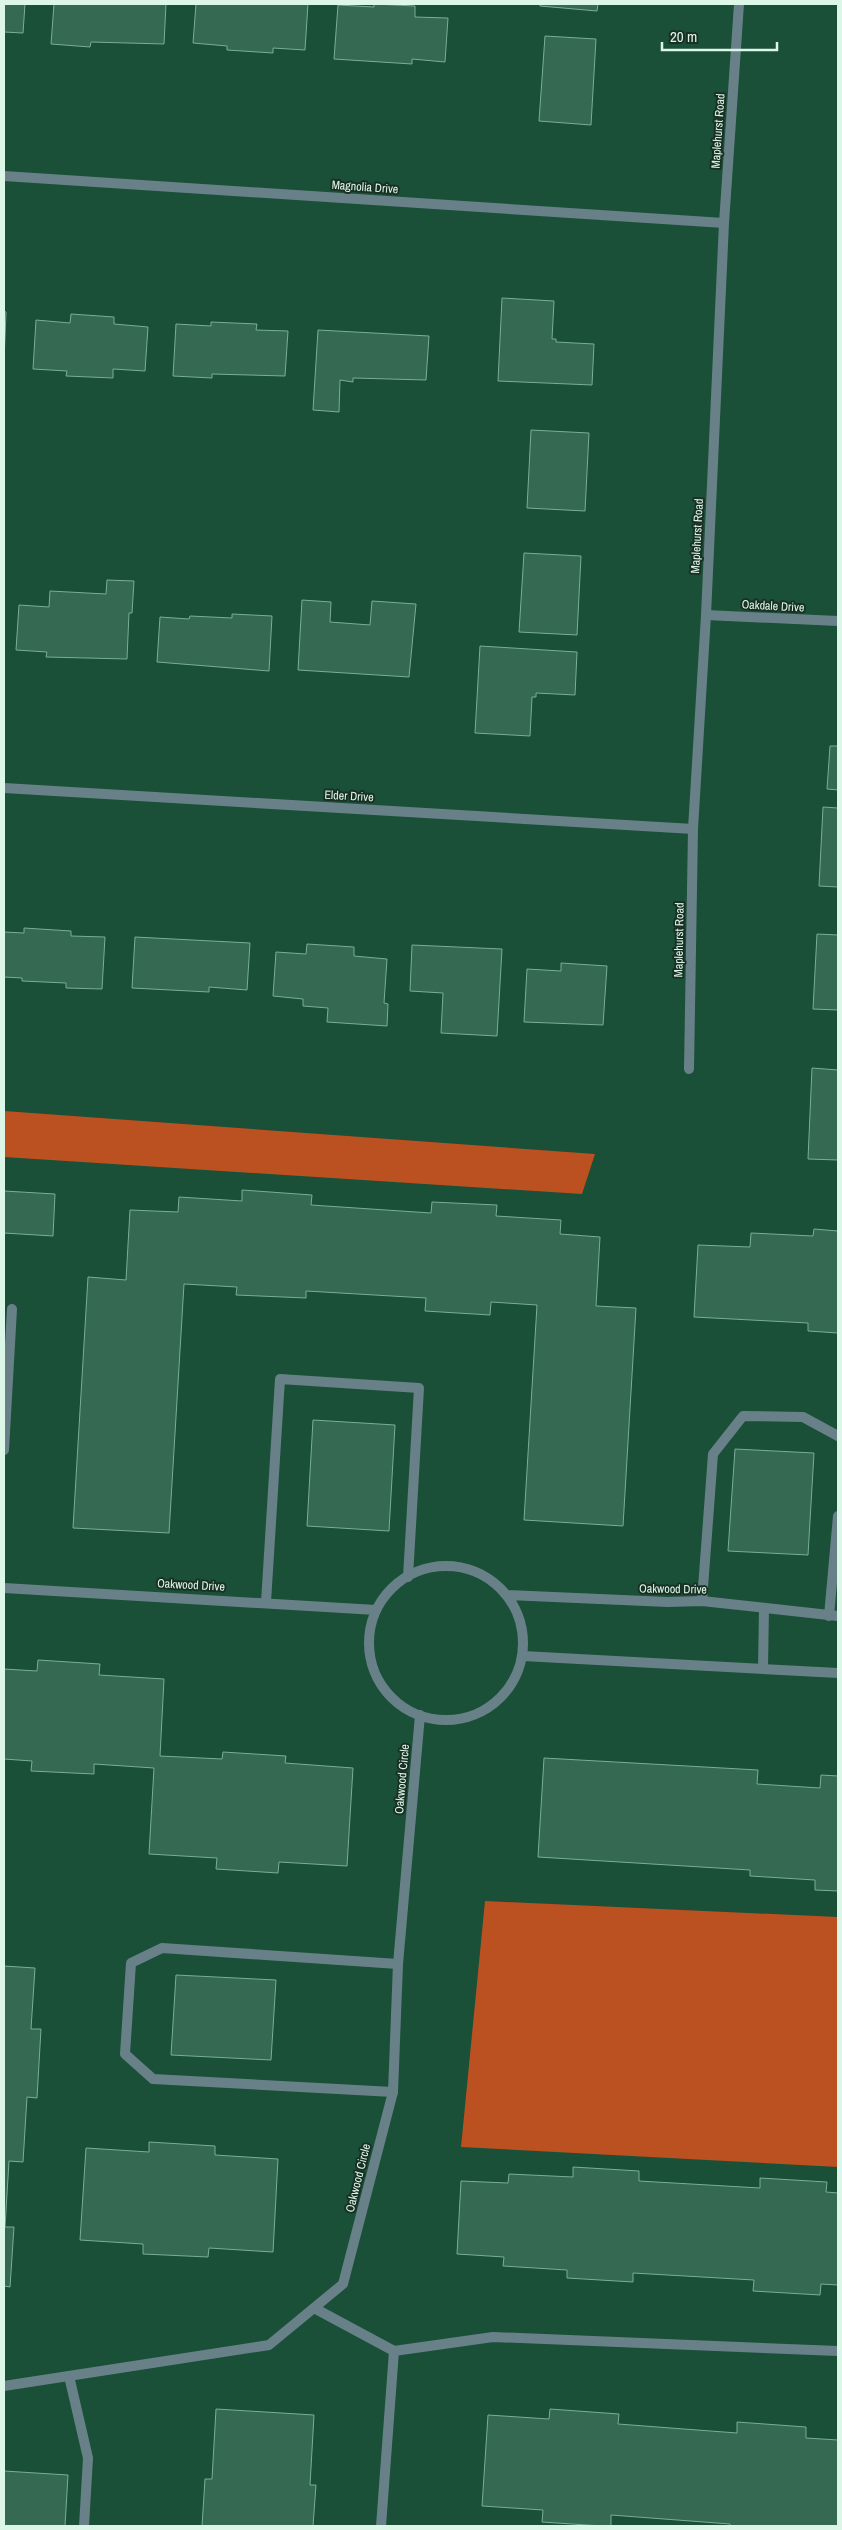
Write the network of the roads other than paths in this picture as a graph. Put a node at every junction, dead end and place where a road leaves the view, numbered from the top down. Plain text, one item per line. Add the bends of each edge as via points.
1 (739, 4) edge
2 (4, 176) edge
3 (724, 223) junction
4 (706, 615) junction
5 (838, 621) edge
6 (4, 788) edge
7 (693, 829) junction
8 (689, 1069) dead end
9 (12, 1309) dead end
10 (838, 1436) edge
11 (4, 1450) edge
12 (838, 1516) edge
13 (408, 1577) junction
14 (4, 1588) edge
15 (507, 1595) junction
16 (702, 1601) junction
17 (266, 1602) junction
18 (764, 1608) junction
19 (376, 1610) junction
20 (834, 1616) edge
21 (523, 1656) junction
22 (763, 1668) junction
23 (838, 1673) edge
24 (420, 1715) junction
25 (398, 1964) junction
26 (392, 2092) junction
27 (314, 2308) junction
28 (394, 2351) junction
29 (838, 2351) edge
30 (69, 2376) junction
31 (4, 2386) edge
32 (84, 2526) edge
33 (381, 2526) edge

1 - 3 street, Maplehurst Road
2 - 3 street, Magnolia Drive
3 - 4 street, Maplehurst Road
4 - 5 street, Oakdale Drive
4 - 7 street, Maplehurst Road
6 - 7 street, Elder Drive
7 - 8 street, Maplehurst Road
9 - 11 street
10 - 16 street via 803,1417 743,1416 713,1454
12 - 20 street
13 - 15 street via 414,1572 438,1566 464,1567 488,1577
13 - 17 street via 419,1388 280,1379
13 - 19 street via 393,1586
14 - 17 street, Oakwood Drive
15 - 16 street, Oakwood Drive
15 - 21 street via 520,1617
16 - 18 street, Oakwood Drive
17 - 19 street, Oakwood Drive
18 - 20 street, Oakwood Drive
18 - 22 street
19 - 24 street via 369,1630 370,1655 378,1680 393,1699
21 - 22 street
21 - 24 street via 507,1692 488,1708 464,1719 438,1720
22 - 23 street
24 - 25 street, Oakwood Circle
25 - 26 street, Oakwood Circle
25 - 26 street via 162,1948 131,1963 125,2054 153,2079
26 - 27 street, Oakwood Circle via 343,2284
27 - 28 street
27 - 30 street, Oakwood Circle via 269,2345
28 - 29 street via 493,2337
28 - 33 street
30 - 31 street, Oakwood Circle
30 - 32 street via 88,2458

